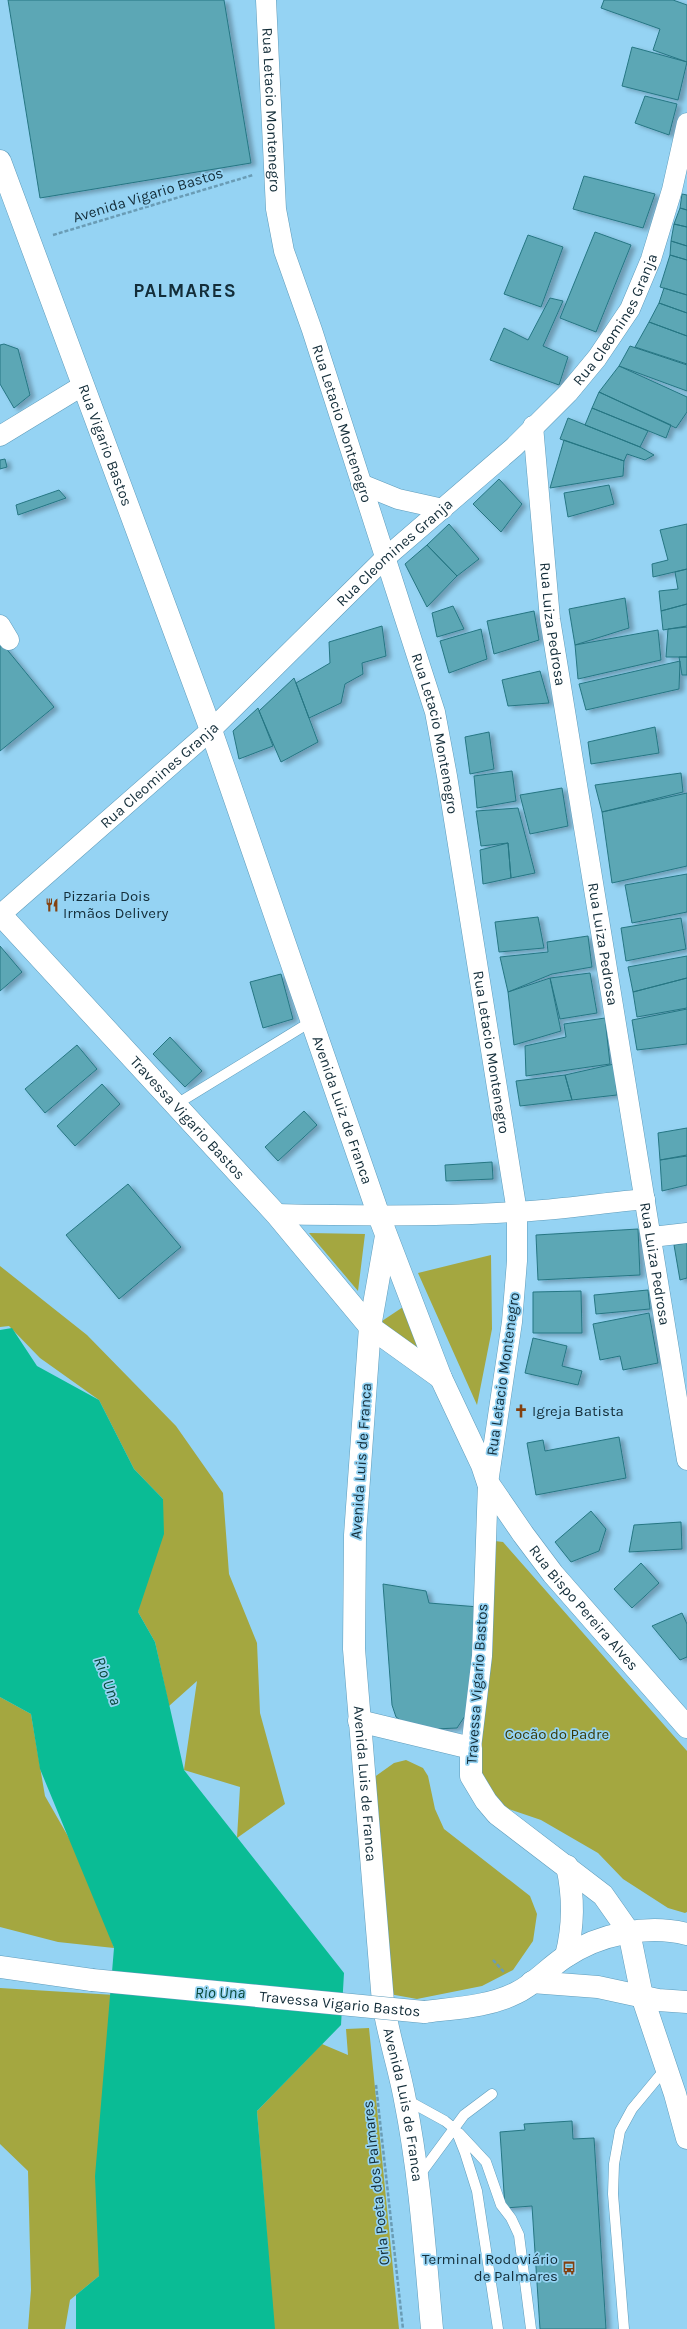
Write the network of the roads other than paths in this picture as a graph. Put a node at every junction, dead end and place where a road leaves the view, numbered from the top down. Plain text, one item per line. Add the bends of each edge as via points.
1 (266, 0) edge
2 (687, 124) edge
3 (2, 169) edge
4 (82, 386) junction
5 (533, 426) junction
6 (0, 436) edge
7 (361, 484) junction
8 (443, 509) junction
9 (384, 559) junction
10 (211, 730) junction
11 (0, 915) edge
12 (312, 1021) junction
13 (175, 1105) junction
14 (645, 1199) junction
15 (517, 1212) junction
16 (276, 1214) junction
17 (379, 1216) junction
18 (687, 1233) edge
19 (386, 1236) junction
20 (652, 1237) junction
21 (370, 1327) junction
22 (440, 1378) junction
23 (687, 1460) edge
24 (488, 1483) junction
25 (359, 1721) junction
26 (687, 1727) edge
27 (472, 1748) junction
28 (567, 1866) junction
29 (629, 1932) junction
30 (687, 1934) edge
31 (566, 1956) junction
32 (0, 1967) edge
33 (532, 1982) junction
34 (642, 1996) junction
35 (687, 2002) edge
36 (666, 2068) junction
37 (492, 2094) dead end
38 (405, 2099) junction
39 (454, 2129) junction
40 (687, 2138) edge
41 (417, 2178) junction
42 (432, 2329) edge
43 (498, 2329) edge
44 (531, 2329) edge
45 (624, 2329) edge

1 - 7 street, Rua Letacio Montenegro via 276,209 284,250
2 - 5 street, Rua Cleomines Granja via 672,190 652,259 630,309 597,358 568,393
3 - 4 main road, Rua Vigario Bastos
4 - 6 street
4 - 10 main road, Rua Vigario Bastos
5 - 8 street, Rua Cleomines Granja via 514,447
5 - 14 street, Rua Luiza Pedrosa via 550,619
7 - 8 street via 398,499
7 - 9 street, Rua Letacio Montenegro
8 - 9 street, Rua Cleomines Granja
9 - 10 street, Rua Cleomines Granja
9 - 15 street, Rua Letacio Montenegro via 435,712
10 - 11 street, Rua Cleomines Granja
10 - 12 main road, Avenida Luiz de Franca
11 - 13 main road, Travessa Vigario Bastos
12 - 13 lane
12 - 17 main road, Avenida Luiz de Franca
13 - 16 main road, Travessa Vigario Bastos
14 - 15 street
14 - 20 street, Rua Luiza Pedrosa
15 - 17 street
15 - 24 street, Rua Letacio Montenegro via 517,1261 512,1322
16 - 17 street
16 - 21 main road, Travessa Vigario Bastos
17 - 19 main road, Avenida Luiz de Franca
18 - 20 street
19 - 21 main road, Avenida Luis de Franca
19 - 22 main road, Avenida Luiz de Franca
20 - 23 street, Rua Luiza Pedrosa
21 - 22 main road, Travessa Vigario Bastos
21 - 25 main road, Avenida Luis de Franca via 355,1535 354,1649
22 - 24 main road, Avenida Luiz de Franca via 482,1465
24 - 26 main road, Rua Bispo Pereira Alves via 553,1574
24 - 27 street, Travessa Vigario Bastos via 482,1656
25 - 27 main road
25 - 38 main road, Avenida Luis de Franca via 383,2002 388,2036
27 - 28 main road, Travessa Vigario Bastos via 471,1776 486,1801 497,1814
28 - 29 main road, Travessa Vigario Bastos via 603,1895
28 - 31 main road via 573,1910
29 - 30 main road, Travessa Vigario Bastos via 661,1930
29 - 31 main road, Travessa Vigario Bastos via 601,1940
29 - 34 main road
31 - 33 main road, Travessa Vigario Bastos
32 - 33 main road, Travessa Vigario Bastos, bridge via 92,1980 424,2012 493,2002 517,1993
33 - 34 main road via 598,1987
34 - 35 main road
34 - 36 main road
36 - 40 main road
36 - 45 lane via 632,2109 620,2131 614,2164 613,2194
37 - 39 lane via 464,2115
38 - 39 lane via 445,2121
38 - 41 main road, Avenida Luis de Franca
39 - 41 lane
39 - 43 lane via 477,2191
39 - 44 lane via 486,2162 501,2205 519,2235
41 - 42 main road, Avenida Luis de Franca

